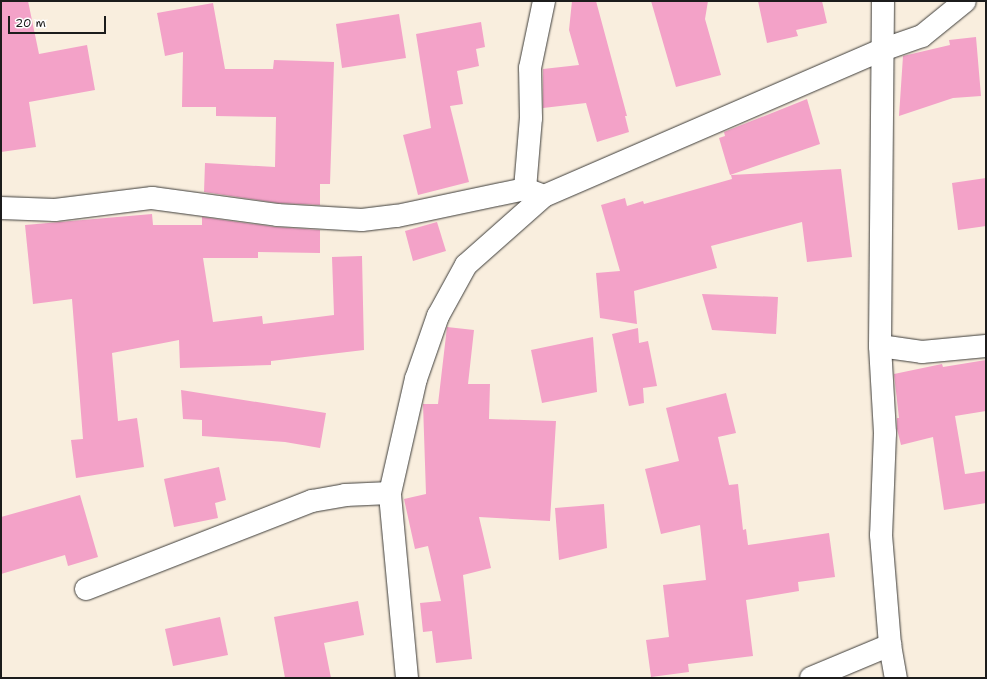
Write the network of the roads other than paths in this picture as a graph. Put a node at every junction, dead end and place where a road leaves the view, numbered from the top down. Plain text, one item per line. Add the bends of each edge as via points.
1 (544, 1) edge
2 (883, 1) edge
3 (965, 1) edge
4 (882, 50) junction
5 (535, 192) junction
6 (1, 208) edge
7 (880, 346) junction
8 (986, 346) edge
9 (390, 493) junction
10 (86, 589) dead end
11 (890, 645) junction
12 (407, 678) edge
13 (811, 678) edge
14 (896, 678) edge

1 - 5 street via 530,68
2 - 4 street
3 - 4 street via 922,36
4 - 5 street
4 - 7 street
5 - 6 street via 362,220 277,215 152,198 55,210
5 - 9 street via 466,265 438,316 416,379
7 - 8 street via 922,352
7 - 11 street via 885,433 881,535
9 - 10 street via 345,495 312,501
9 - 12 street
11 - 13 street
11 - 14 street

